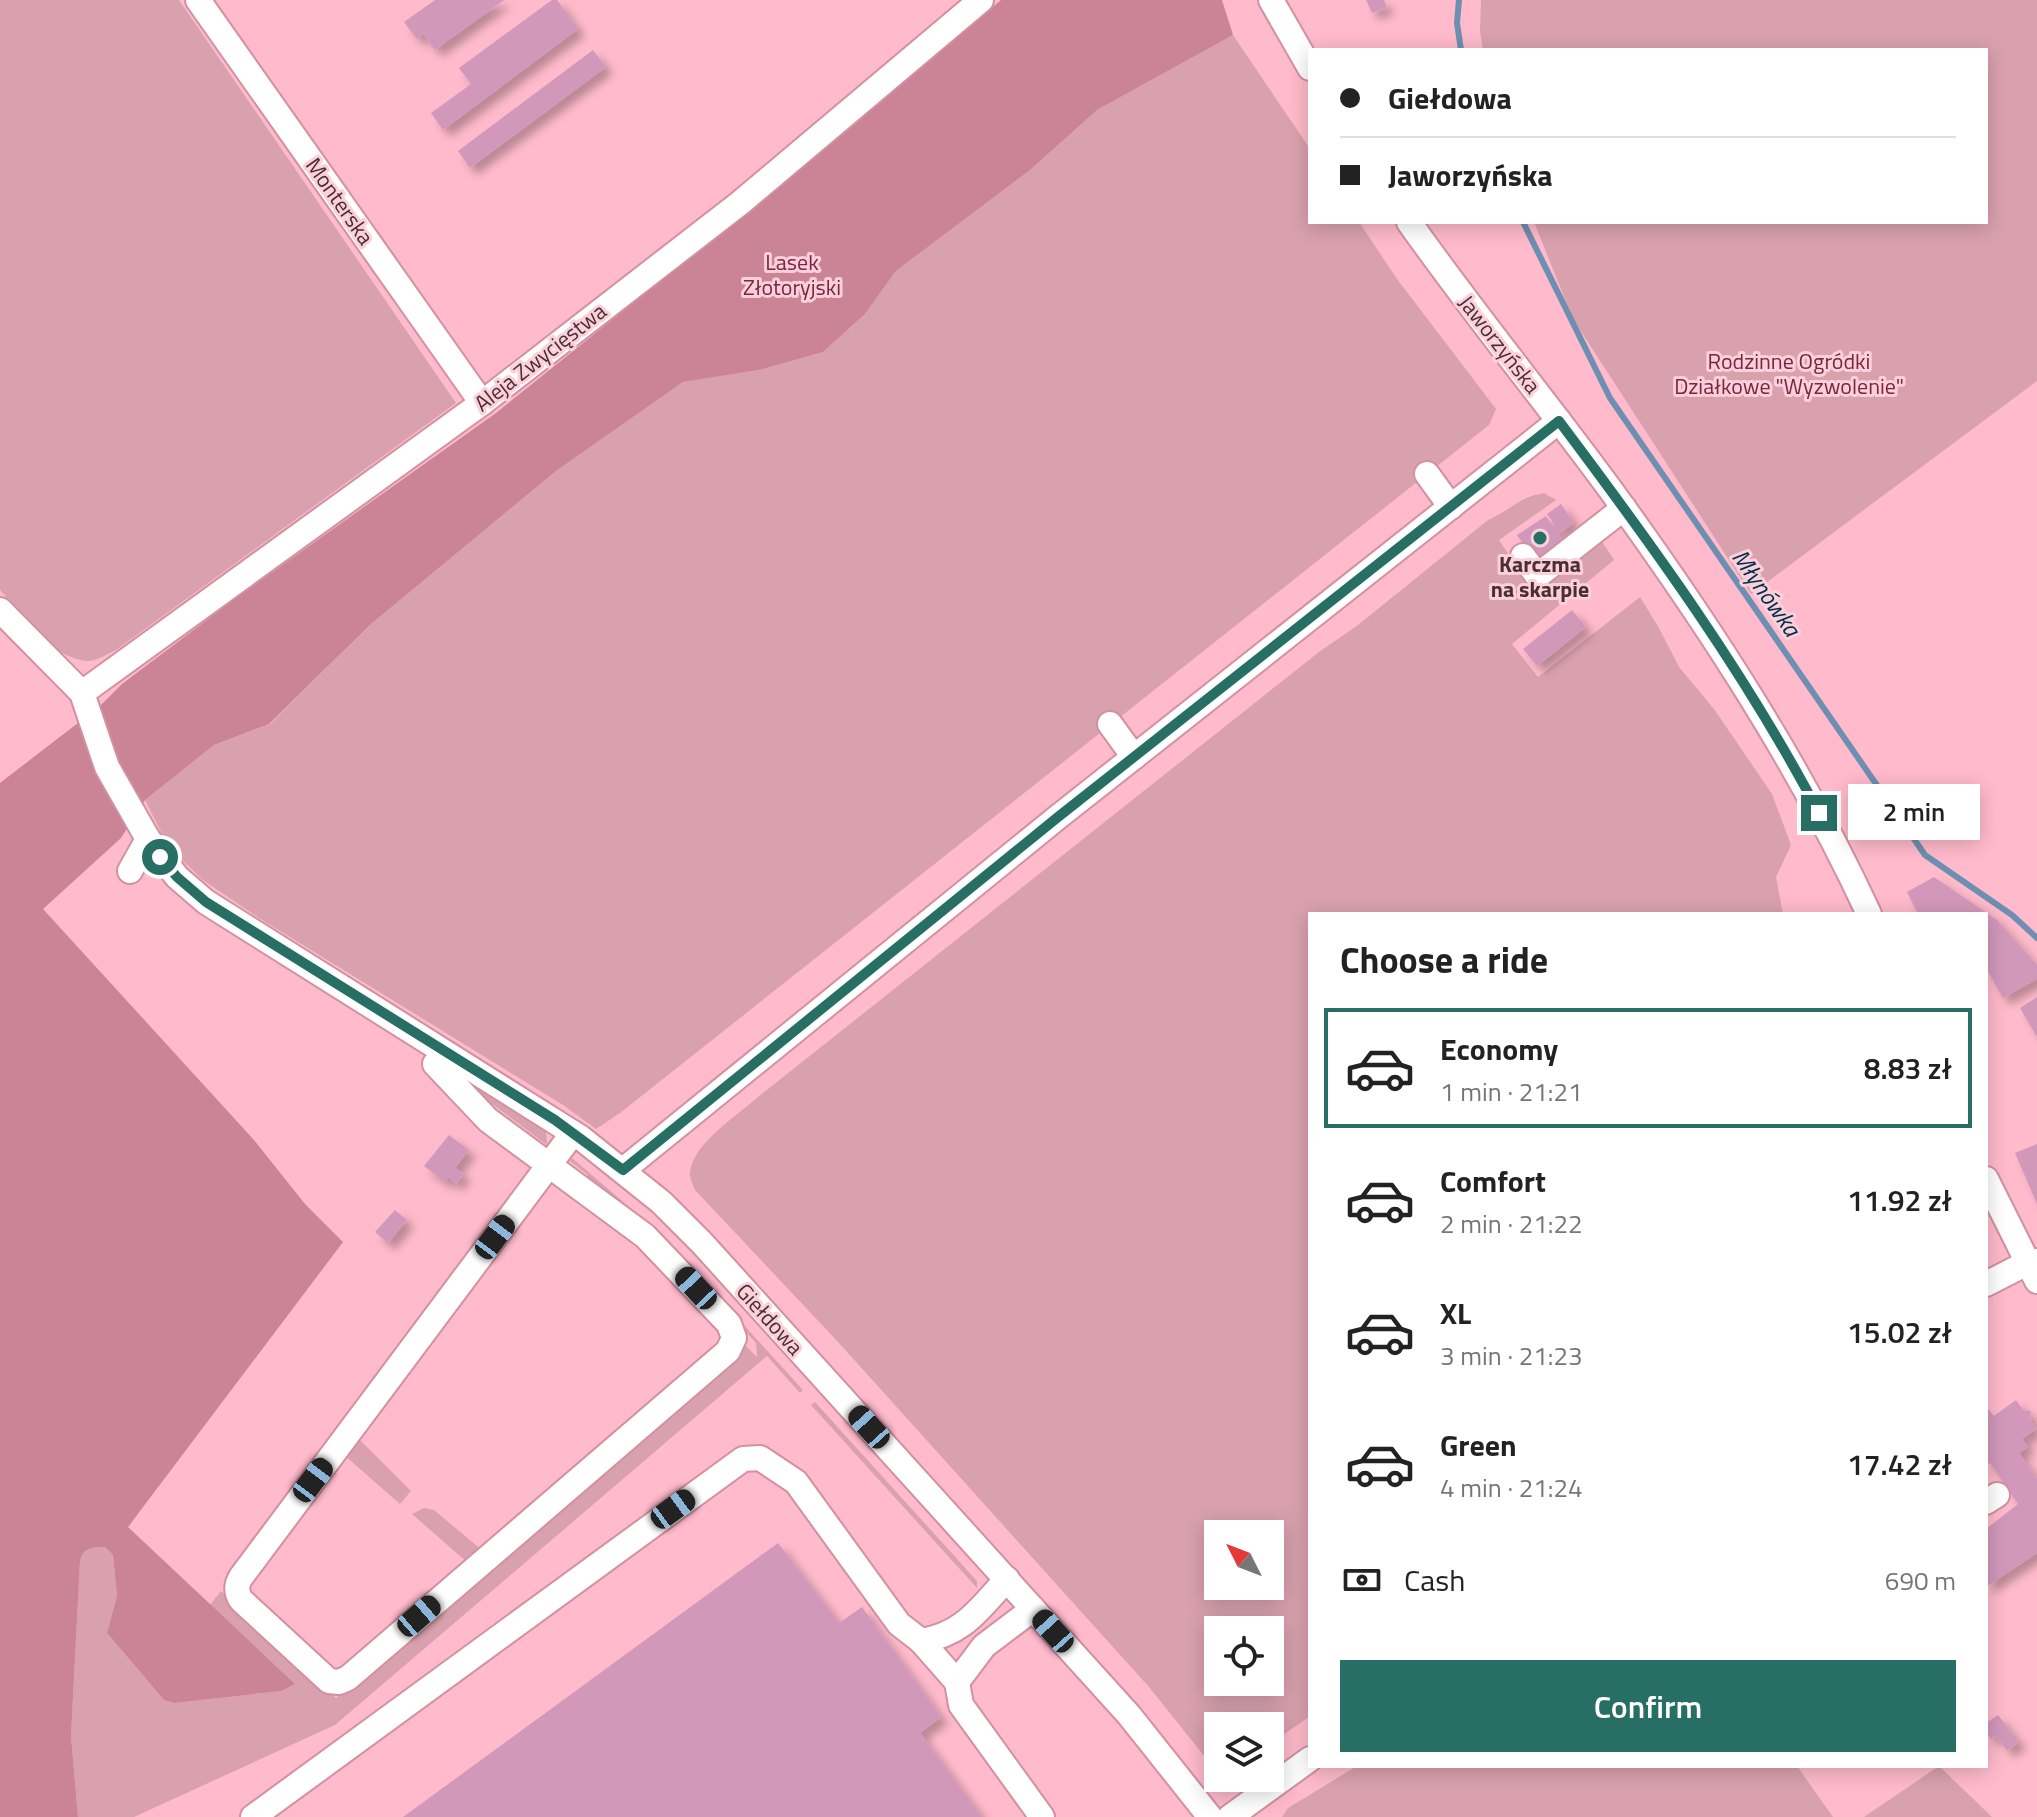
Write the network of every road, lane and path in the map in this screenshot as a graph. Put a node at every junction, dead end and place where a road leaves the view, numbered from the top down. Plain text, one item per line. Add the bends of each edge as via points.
1 (198, 0) edge
2 (981, 0) edge
3 (1271, 0) edge
4 (1308, 65) edge
5 (1411, 224) edge
6 (482, 403) junction
7 (1559, 421) junction
8 (1427, 474) dead end
9 (1451, 507) junction
10 (1624, 508) junction
11 (1523, 556) dead end
12 (0, 610) edge
13 (72, 692) junction
14 (1110, 724) dead end
15 (1134, 757) junction
16 (148, 839) junction
17 (130, 871) dead end
18 (1868, 912) edge
19 (435, 1065) junction
20 (573, 1133) junction
21 (549, 1165) junction
22 (623, 1170) junction
23 (1988, 1183) edge
24 (2034, 1268) edge
25 (1988, 1283) edge
26 (1007, 1579) junction
27 (1033, 1609) junction
28 (921, 1641) junction
29 (957, 1682) junction
30 (1308, 1760) edge
31 (253, 1817) edge
32 (1042, 1817) edge
33 (1210, 1817) edge
34 (1230, 1817) edge

1 - 6 street, Monterska
2 - 6 street, Aleja Zwycięstwa via 740,203
3 - 4 street
5 - 7 street, Jaworzyńska
6 - 13 street, Aleja Zwycięstwa
7 - 9 street
7 - 10 street, Jaworzyńska
8 - 9 street
9 - 15 street
10 - 11 street via 1541,573 1536,574
10 - 18 street, Jaworzyńska via 1758,706
12 - 13 street
13 - 16 street, Giełdowa
14 - 15 street
15 - 22 street
16 - 17 street
16 - 19 street, Giełdowa via 177,877 206,902
19 - 20 street, Giełdowa
19 - 21 street via 488,1120
20 - 21 street
20 - 22 street, Giełdowa
21 - 21 street via 239,1580 241,1600 329,1681 348,1678 732,1345 732,1327 654,1244
22 - 26 street, Giełdowa via 702,1243
23 - 24 street
24 - 25 street
26 - 27 street, Giełdowa
26 - 28 street via 962,1626
27 - 29 street via 984,1646
27 - 33 street, Giełdowa via 1129,1715
28 - 29 street
28 - 31 street via 899,1624 796,1482 760,1458 743,1459
29 - 32 street via 961,1705
30 - 34 street

